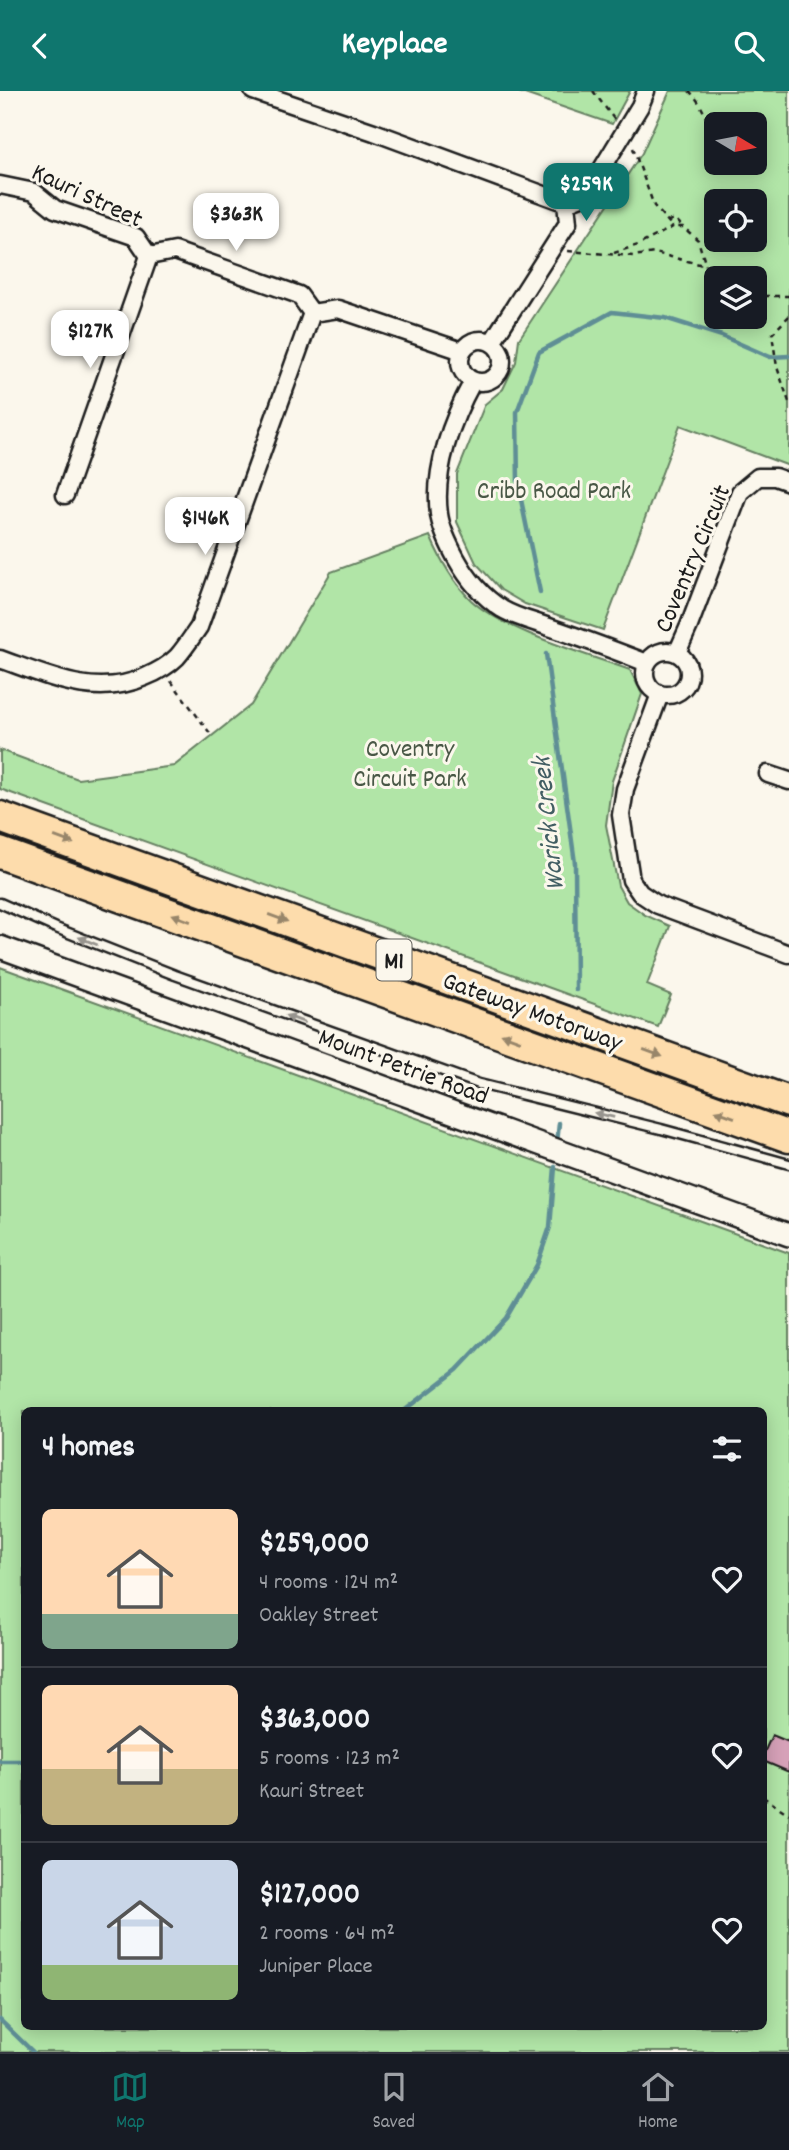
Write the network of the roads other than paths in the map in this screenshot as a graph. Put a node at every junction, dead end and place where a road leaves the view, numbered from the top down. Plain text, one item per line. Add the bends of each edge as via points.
1 (253, 91) edge
2 (646, 91) edge
3 (0, 186) edge
4 (566, 202) junction
5 (149, 256) junction
6 (312, 313) junction
7 (492, 342) junction
8 (462, 351) junction
9 (473, 381) junction
10 (789, 482) edge
11 (65, 495) dead end
12 (677, 653) junction
13 (0, 659) edge
14 (647, 663) junction
15 (660, 694) junction
16 (768, 774) dead end
17 (789, 781) edge
18 (0, 817) edge
19 (0, 853) edge
20 (0, 903) edge
21 (0, 947) edge
22 (789, 954) edge
23 (789, 1102) edge
24 (789, 1137) edge
25 (789, 1164) edge
26 (789, 1235) edge

1 - 4 street
2 - 4 street via 586,195
3 - 5 street, Kauri Street via 34,192 55,208 136,237
4 - 7 street via 568,223
5 - 6 street, Kauri Street via 175,251 299,295
5 - 11 street
6 - 8 street via 338,309
6 - 13 street via 199,627 177,657 137,681 89,688
7 - 8 street via 476,340
7 - 9 street via 502,355 500,371 489,381
8 - 9 street via 461,368
9 - 14 street via 453,426 439,485 439,514 463,570 502,609
10 - 12 street, Coventry Circuit via 758,477 740,492
12 - 14 street via 660,652
12 - 15 street via 687,665 687,681 676,693
14 - 15 street via 646,681
15 - 22 street via 625,789 621,815 631,880 658,905
16 - 17 street
18 -> 23 highway, Gateway Motorway / M1
24 -> 19 highway, Gateway Motorway / M1
25 -> 20 lane via 479,1084 162,971
21 - 26 street, Mount Petrie Road

